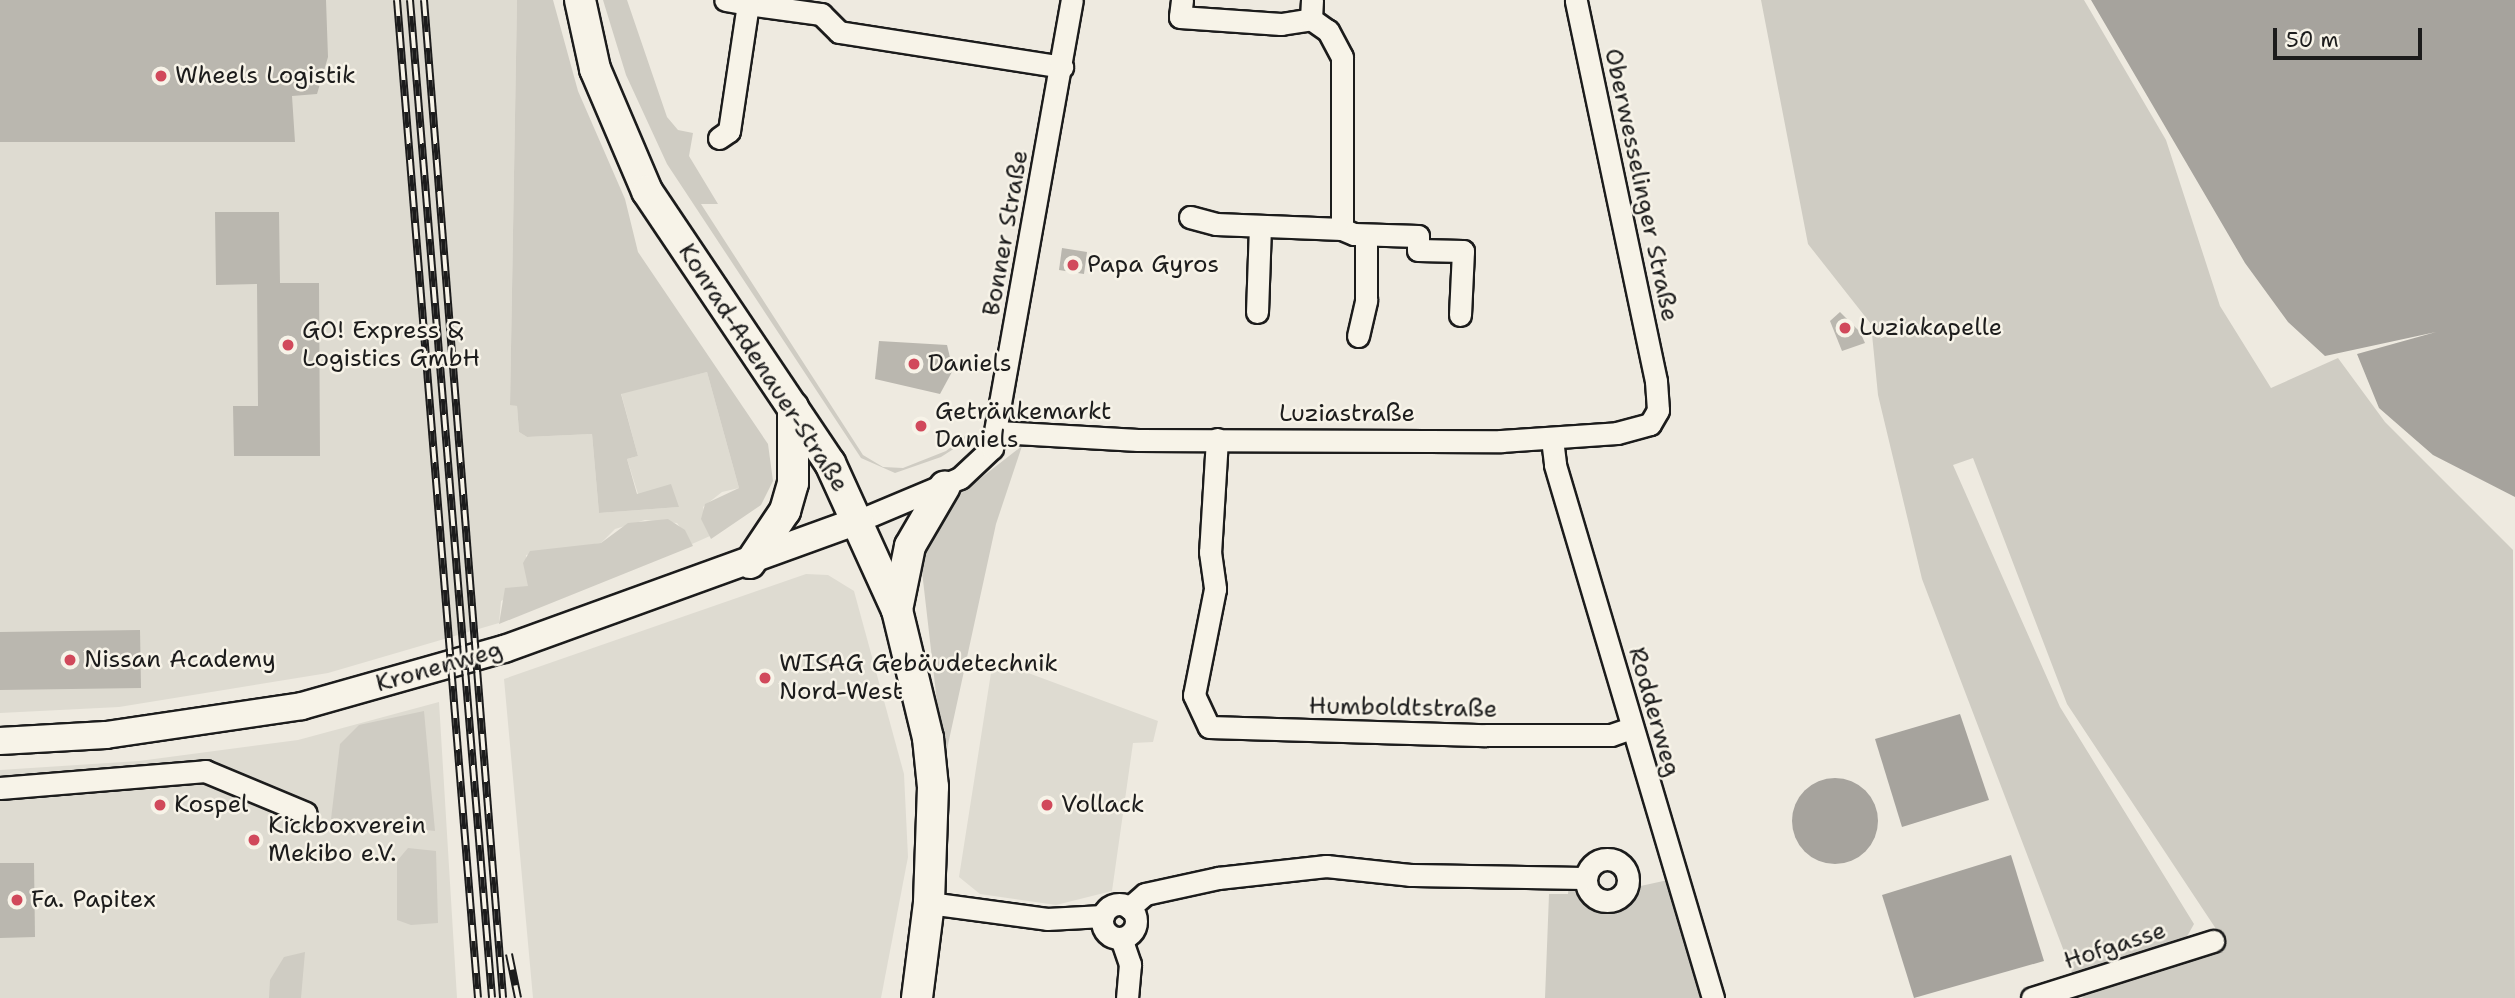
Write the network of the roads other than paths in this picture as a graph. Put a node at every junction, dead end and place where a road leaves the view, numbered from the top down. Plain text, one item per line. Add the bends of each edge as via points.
1 (580, 0) edge
2 (725, 0) edge
3 (1072, 0) edge
4 (1182, 0) edge
5 (1576, 0) edge
6 (748, 4) junction
7 (1311, 10) edge
8 (1062, 67) junction
9 (719, 138) dead end
10 (1190, 217) dead end
11 (1260, 227) junction
12 (1342, 229) junction
13 (1366, 235) junction
14 (1257, 312) dead end
15 (1460, 315) dead end
16 (1358, 336) dead end
17 (1656, 381) joint
18 (793, 406) junction
19 (998, 432) junction
20 (1217, 439) junction
21 (1552, 439) junction
22 (945, 486) junction
23 (860, 520) junction
24 (750, 563) junction
25 (897, 610) junction
26 (1631, 728) junction
27 (0, 741) edge
28 (0, 789) edge
29 (306, 813) dead end
30 (1586, 878) dead end
31 (929, 902) junction
32 (1129, 908) junction
33 (1103, 916) junction
34 (1121, 938) junction
35 (2213, 941) dead end
36 (917, 998) edge
37 (1126, 998) edge
38 (1713, 998) edge
39 (2032, 998) edge

1 - 18 main road, Konrad-Adenauer-Straße via 595,69 647,191
2 - 6 street
3 - 8 street, Bonner Straße
4 - 7 street via 1180,17 1282,24
5 - 17 street, Oberwesselinger Straße
6 - 8 street via 821,14 839,32
6 - 9 street via 729,131
7 - 12 street via 1342,57
8 - 19 street, Bonner Straße
10 - 11 street
11 - 12 street
11 - 14 street
12 - 13 street
13 - 15 street via 1418,236 1418,250 1463,251
13 - 16 street via 1366,300
17 - 21 street, Luziastraße via 1658,410 1650,424 1617,433
18 - 23 main road, Konrad-Adenauer-Straße
18 - 24 main road via 793,483 785,511
19 - 20 street, Luziastraße via 1028,437
19 - 22 street, Bonner Straße via 981,462
20 - 21 street, Luziastraße
20 - 26 street, Humboldtstraße via 1210,552 1215,589 1194,695 1209,727 1223,731 1611,735
21 - 26 street, Rodderweg
22 - 23 street, Bonner Straße
22 - 25 main road via 910,547
23 - 24 street, Kronenweg
23 - 25 main road, Konrad-Adenauer-Straße
24 - 27 street, Kronenweg via 503,649 302,706 106,735
25 - 31 main road, Konrad-Adenauer-Straße via 928,738
26 - 38 street, Rodderweg
28 - 29 street via 205,771
30 - 32 street via 1419,876 1326,866 1218,878 1145,894
31 - 33 street via 1047,919
31 - 36 main road, Konrad-Adenauer-Straße
32 - 33 street via 1113,905
32 - 34 street via 1135,925
33 - 34 street via 1104,929
34 - 37 street via 1130,964
35 - 39 street, Hofgasse

